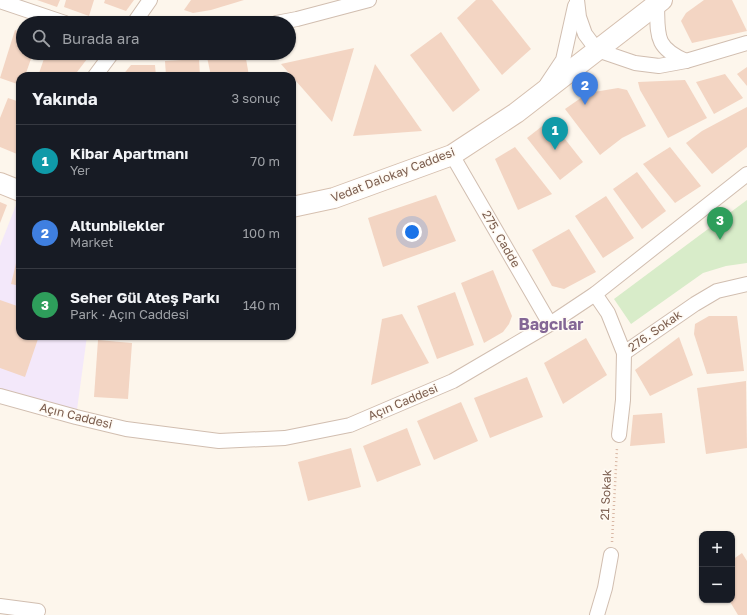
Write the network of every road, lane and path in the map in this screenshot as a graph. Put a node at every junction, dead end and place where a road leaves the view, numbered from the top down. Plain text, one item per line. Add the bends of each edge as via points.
1 (150, 0) edge
2 (369, 0) edge
3 (576, 0) edge
4 (0, 1) edge
5 (659, 2) edge
6 (44, 16) edge
7 (139, 16) edge
8 (296, 19) edge
9 (747, 43) edge
10 (597, 50) junction
11 (107, 60) edge
12 (686, 61) junction
13 (98, 72) edge
14 (540, 94) junction
15 (452, 155) junction
16 (747, 174) edge
17 (296, 206) edge
18 (747, 284) edge
19 (594, 294) junction
20 (550, 324) junction
21 (624, 353) junction
22 (0, 396) edge
23 (619, 435) joint
24 (611, 555) joint
25 (0, 606) edge
26 (38, 611) dead end
27 (597, 615) edge

1 - 7 street
2 - 8 street
3 - 10 street via 585,34
3 - 14 street via 563,60
4 - 6 street
5 - 10 street, Vedat Dalokay Caddesi
5 - 12 street via 658,32 661,45
9 - 12 street
10 - 12 street via 635,64 659,66
10 - 14 street, Vedat Dalokay Caddesi
11 - 13 street
14 - 15 street, Vedat Dalokay Caddesi
15 - 17 street, Vedat Dalokay Caddesi via 334,198
15 - 20 street, 275. Cadde
16 - 19 street, Açın Caddesi
18 - 21 street, 276. Sokak via 717,291
19 - 20 street, Açın Caddesi
19 - 21 street, 276. Sokak via 608,313
20 - 22 street, Açın Caddesi via 453,381 350,425 285,438 219,441 126,429
21 - 23 street
23 - 24 path, 21 Sokak
24 - 27 street
25 - 26 street

